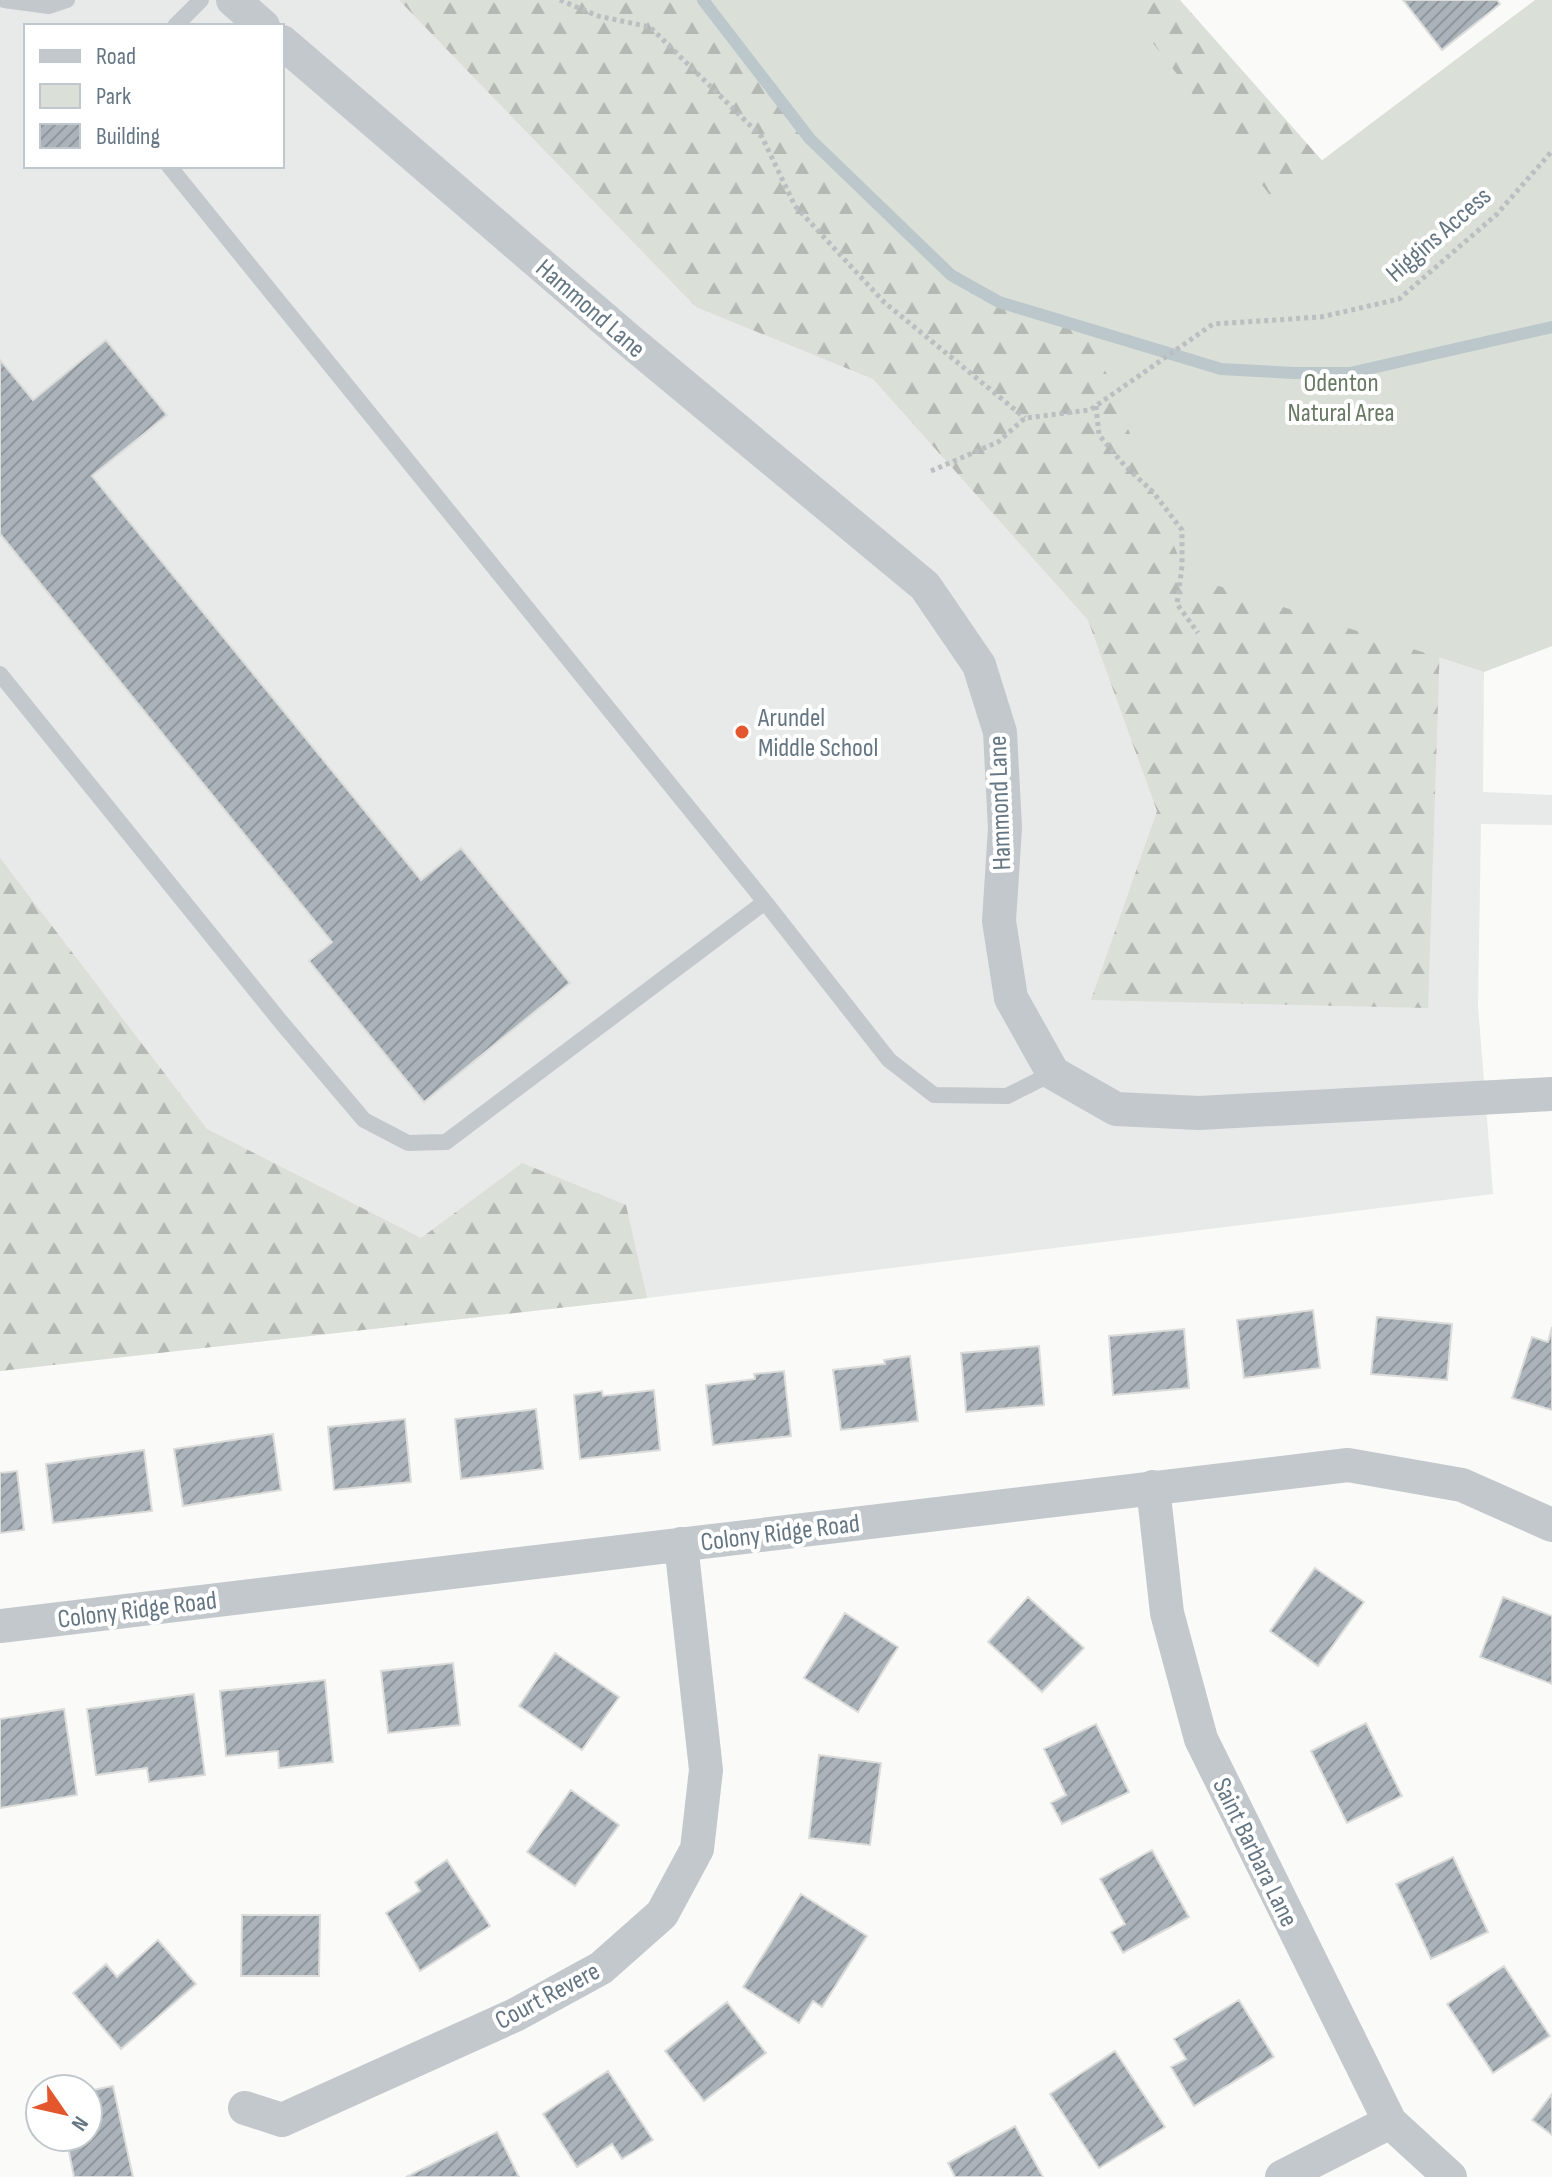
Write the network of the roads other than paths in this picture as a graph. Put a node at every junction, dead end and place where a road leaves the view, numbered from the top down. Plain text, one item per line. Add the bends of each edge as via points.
1 (4, 0) edge
2 (67, 0) edge
3 (201, 0) edge
4 (233, 0) edge
5 (177, 24) edge
6 (261, 24) edge
7 (284, 44) edge
8 (171, 168) edge
9 (0, 674) edge
10 (765, 902) junction
11 (1053, 1073) junction
12 (1552, 1094) edge
13 (1153, 1487) junction
14 (1552, 1525) edge
15 (681, 1544) junction
16 (0, 1626) edge
17 (245, 2108) dead end
18 (1390, 2122) junction
19 (1282, 2177) edge
20 (1450, 2177) edge

1 - 2 lane via 49,6
3 - 5 lane
4 - 6 street
7 - 11 street, Hammond Lane via 925,586 979,665 1000,732 1005,828 999,921 1011,998
8 - 10 lane
9 - 10 lane via 364,1120 408,1143 446,1142
10 - 11 lane via 889,1060 934,1095 1007,1096
11 - 12 street via 1116,1109 1199,1113
13 - 14 street, Colony Ridge Road via 1348,1465 1462,1485
13 - 15 street, Colony Ridge Road
13 - 18 street, Saint Barbara Lane via 1167,1613 1201,1739
15 - 16 street, Colony Ridge Road
15 - 17 street, Court Revere via 706,1770 697,1849 662,1914 601,1968 515,2015 282,2120
18 - 19 street
18 - 20 street, Saint Barbara Lane

